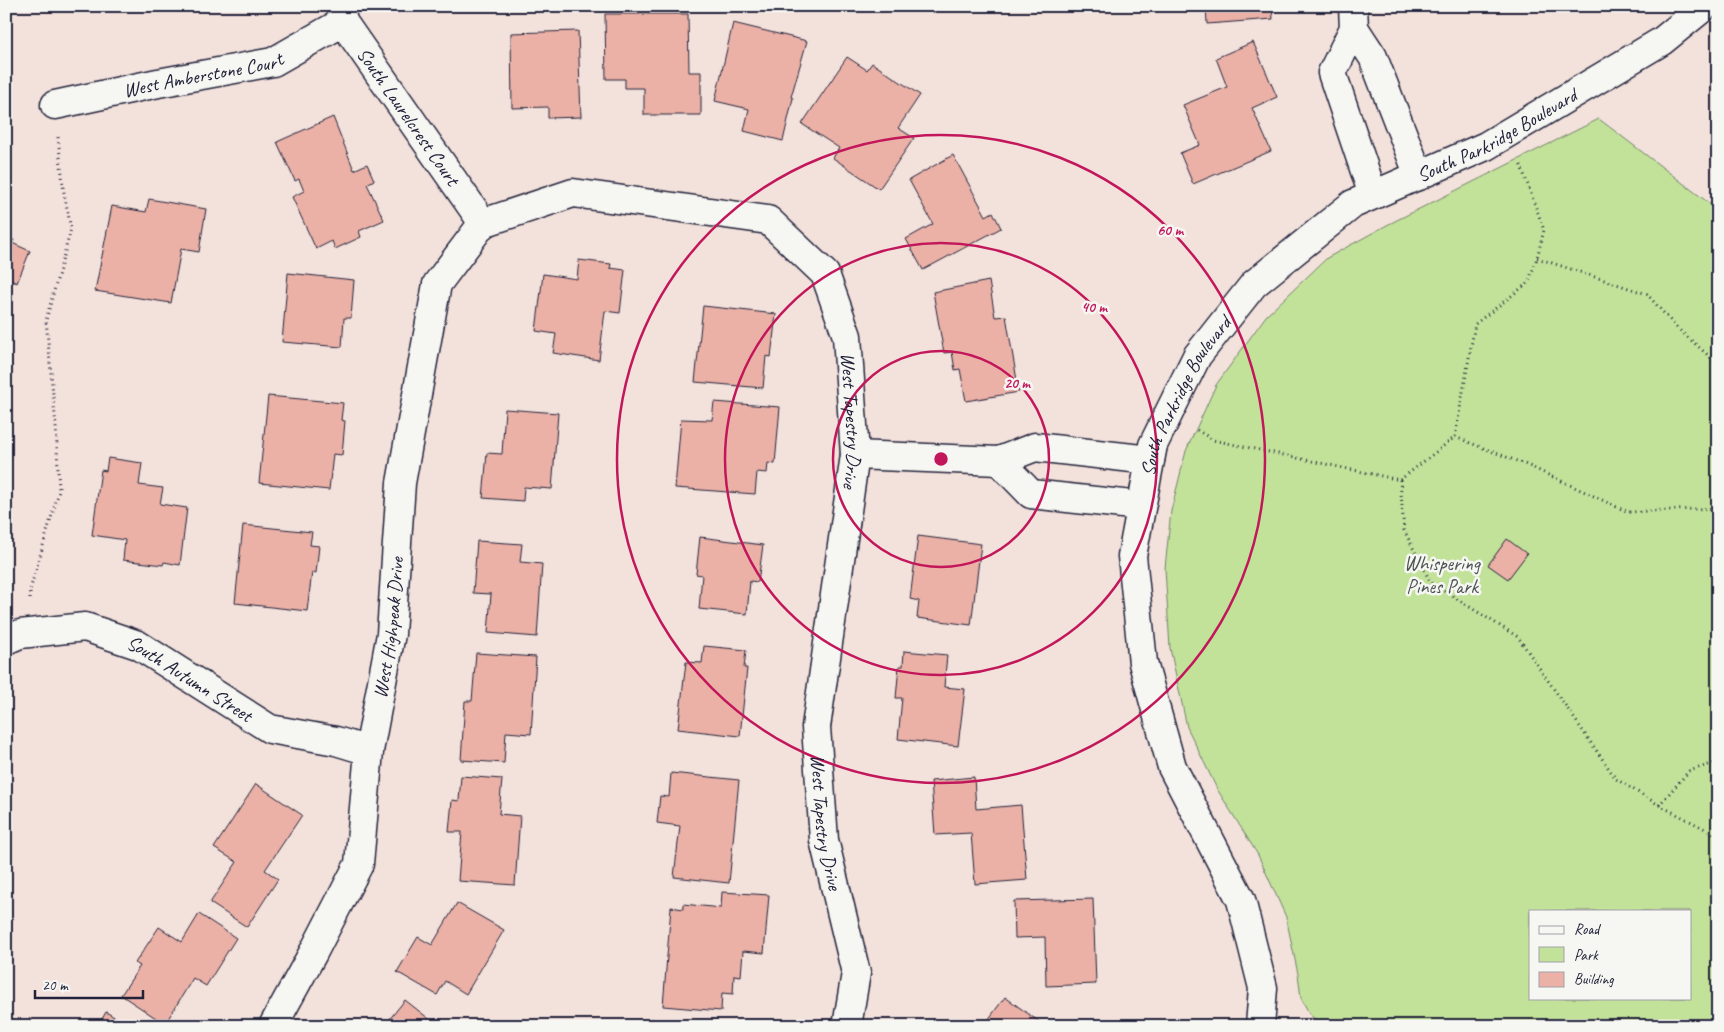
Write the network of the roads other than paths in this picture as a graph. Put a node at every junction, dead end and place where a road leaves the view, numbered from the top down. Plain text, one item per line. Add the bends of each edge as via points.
1 (1705, 6) edge
2 (342, 14) edge
3 (1354, 17) edge
4 (55, 105) road end
5 (1419, 176) junction
6 (1373, 196) junction
7 (483, 223) junction
8 (855, 455) junction
9 (1150, 460) junction
10 (999, 461) junction
11 (1142, 506) junction
12 (19, 636) edge
13 (369, 751) junction
14 (273, 1026) edge
15 (848, 1026) edge
16 (1260, 1026) edge

1 - 5 street, South Parkridge Boulevard via 1662,41 1509,133
2 - 4 street, West Amberstone Court via 274,62
2 - 7 street, South Laurelcrest Court
3 - 5 street
3 - 6 street via 1332,73
5 - 6 street, South Parkridge Boulevard
6 - 9 street, South Parkridge Boulevard via 1353,204 1254,284 1197,356 1153,444
7 - 8 street, West Tapestry Drive via 573,194 768,220 825,274 847,336
7 - 13 street, West Highpeak Drive via 437,284 401,483 391,634
8 - 10 street
8 - 15 street, West Tapestry Drive via 816,727 824,840 856,973
9 - 10 street via 1035,447
9 - 11 street, South Parkridge Boulevard
10 - 11 street via 1031,494
11 - 16 street, South Parkridge Boulevard via 1132,556 1143,663 1172,767 1241,900 1263,988
12 - 13 street, South Autumn Street via 85,627 138,645 270,728
13 - 14 street, West Highpeak Drive via 359,864

